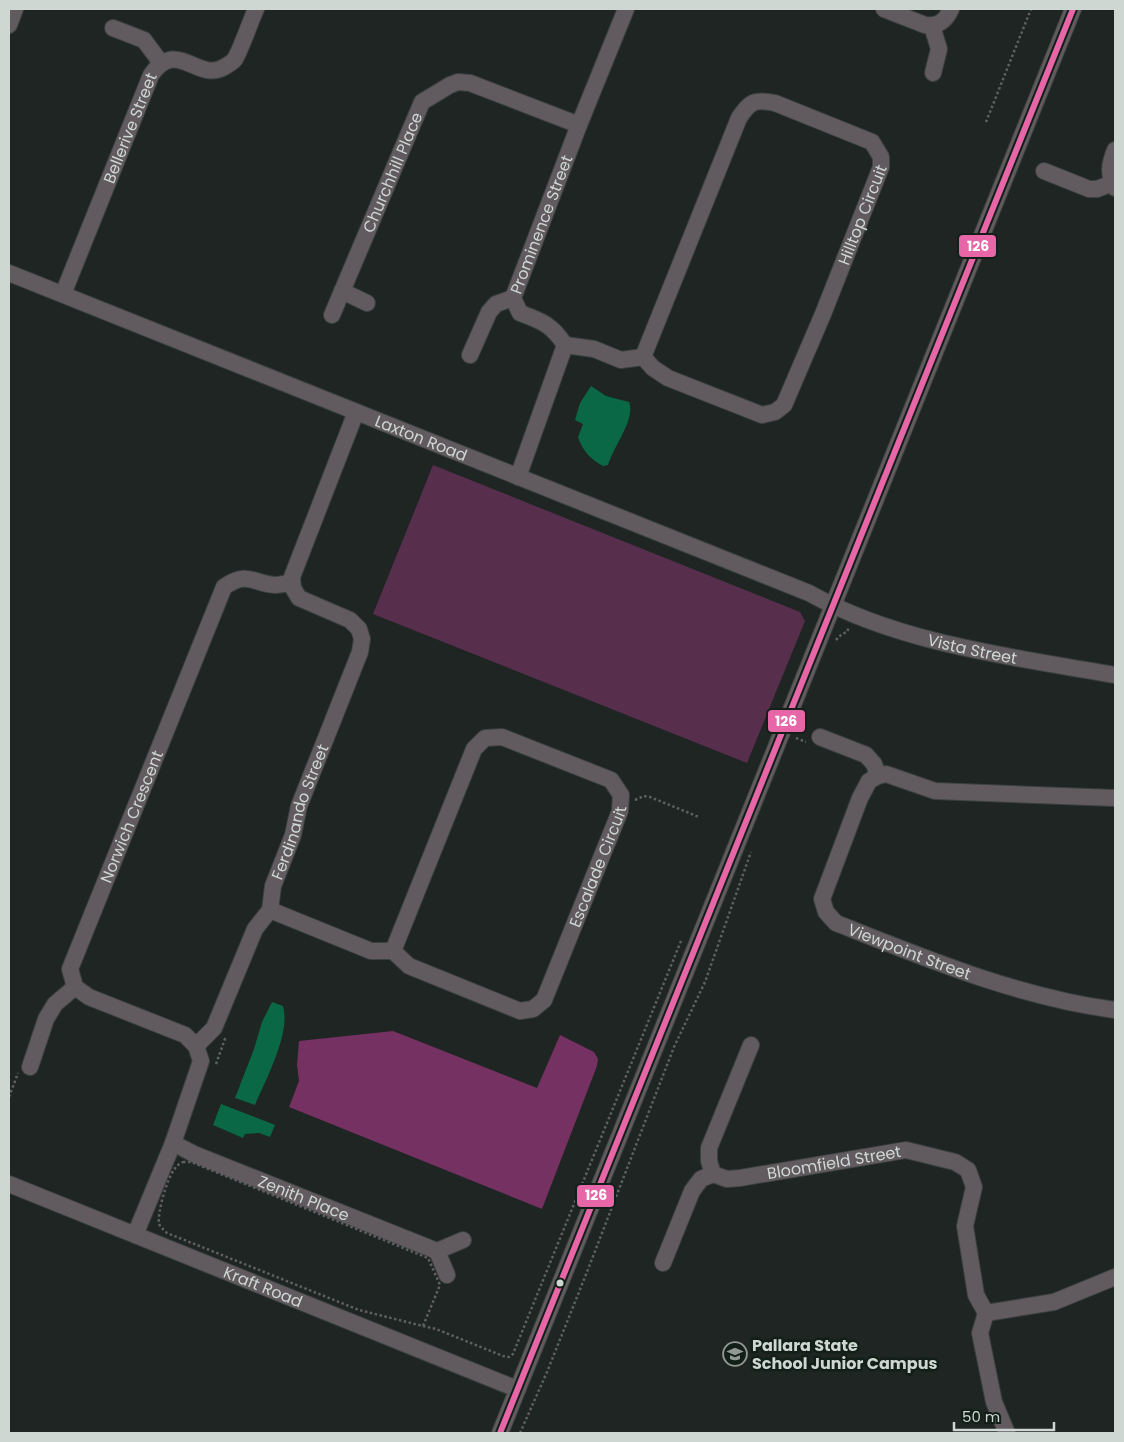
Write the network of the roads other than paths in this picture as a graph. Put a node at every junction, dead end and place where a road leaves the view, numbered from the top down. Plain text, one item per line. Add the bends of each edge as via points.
1 (15, 9) edge
2 (256, 9) edge
3 (626, 9) edge
4 (884, 9) edge
5 (951, 9) edge
6 (1073, 9) edge
7 (9, 25) edge
8 (932, 26) junction
9 (113, 28) dead end
10 (161, 63) junction
11 (933, 73) dead end
12 (579, 125) junction
13 (1115, 150) edge
14 (1044, 172) dead end
15 (1114, 185) edge
16 (9, 273) edge
17 (342, 292) junction
18 (62, 294) junction
19 (513, 298) junction
20 (367, 302) dead end
21 (332, 316) dead end
22 (564, 345) junction
23 (470, 355) dead end
24 (643, 356) junction
25 (356, 412) junction
26 (518, 477) junction
27 (292, 582) junction
28 (832, 606) junction
29 (1115, 675) edge
30 (820, 737) dead end
31 (878, 776) junction
32 (1115, 798) edge
33 (270, 910) junction
34 (393, 951) junction
35 (75, 987) junction
36 (1115, 1010) edge
37 (751, 1044) dead end
38 (196, 1046) junction
39 (30, 1067) road end
40 (173, 1144) junction
41 (713, 1174) junction
42 (9, 1184) edge
43 (135, 1234) junction
44 (463, 1240) dead end
45 (437, 1251) junction
46 (663, 1263) dead end
47 (447, 1275) dead end
48 (1115, 1277) edge
49 (986, 1313) junction
50 (517, 1389) junction
51 (500, 1433) edge
52 (1007, 1433) edge

1 - 7 street
2 - 10 street, Bellerive Street via 234,60 220,70 207,70 177,59
3 - 12 street, Prominence Street
4 - 8 street
5 - 8 street via 947,18
6 - 28 street
8 - 11 street via 939,49
9 - 10 street via 144,40
10 - 18 street, Bellerive Street via 151,75
12 - 17 street, Churchhill Place via 470,83 450,84 422,102
12 - 19 street, Prominence Street
13 - 15 street via 1110,164 1110,178
14 - 15 street via 1089,189
16 - 18 street, Laxton Road
17 - 20 street
17 - 21 street, Churchhill Place
18 - 25 street, Laxton Road
19 - 22 street, Prominence Street via 520,312 556,331
19 - 23 street via 496,304 489,312
22 - 24 street via 594,350 621,360
22 - 26 street
24 - 24 street, Hilltop Circuit via 739,118 748,105 760,100 775,103 872,142 881,157 881,167 784,405 762,415 668,378
25 - 26 street, Laxton Road
25 - 27 street
26 - 28 street, Laxton Road via 809,593
27 - 33 street, Ferdinando Street via 299,598 350,620 359,629 362,640 298,806 293,835 273,886
27 - 35 street, Norwich Crescent via 277,585 247,578 235,579 224,587 70,969
28 - 29 street, Vista Street via 910,634 996,654
28 - 50 street
30 - 31 street via 866,755
31 - 32 street via 886,774 935,791
31 - 36 street, Viewpoint Street via 869,782 860,798 822,899 826,912 836,923 922,957 1037,995
33 - 34 street via 371,951
33 - 38 street via 255,929 214,1028
34 - 34 street, Escalade Circuit via 409,966 520,1010 535,1007 544,1000 620,811 621,795 611,780 502,737 485,738 474,749
35 - 38 street via 88,997 185,1035
35 - 39 street via 55,1004 46,1019
37 - 41 street via 709,1148
38 - 40 street via 201,1061
40 - 43 street
40 - 45 street, Zenith Place
41 - 46 street via 701,1179 692,1191
41 - 49 street, Bloomfield Street via 727,1179 740,1178 906,1150 955,1162 968,1170 974,1187 966,1226 976,1296
42 - 43 street, Kraft Road
43 - 50 street, Kraft Road
44 - 45 street
45 - 47 street
48 - 49 street via 1054,1302
49 - 52 street via 980,1333 994,1402
50 - 51 street

